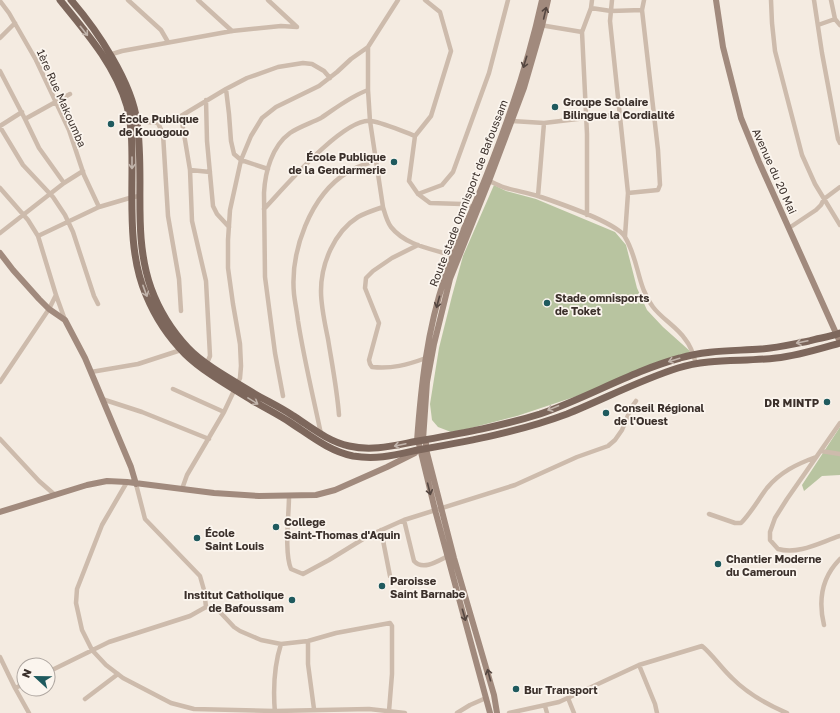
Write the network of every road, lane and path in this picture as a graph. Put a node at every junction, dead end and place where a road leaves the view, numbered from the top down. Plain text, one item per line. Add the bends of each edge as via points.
1 (60, 0) edge
2 (71, 0) edge
3 (128, 0) edge
4 (198, 0) edge
5 (268, 0) edge
6 (398, 0) edge
7 (425, 0) edge
8 (508, 0) edge
9 (542, 0) edge
10 (548, 0) edge
11 (592, 0) edge
12 (612, 0) edge
13 (644, 0) edge
14 (716, 0) edge
15 (771, 0) edge
16 (814, 0) edge
17 (831, 0) edge
18 (0, 1) edge
19 (591, 8) junction
20 (642, 10) junction
21 (611, 11) junction
22 (835, 19) junction
23 (15, 23) junction
24 (539, 25) junction
25 (818, 25) junction
26 (840, 25) edge
27 (232, 31) junction
28 (582, 32) junction
29 (0, 38) edge
30 (168, 42) junction
31 (368, 47) junction
32 (107, 56) junction
33 (0, 71) edge
34 (330, 78) junction
35 (521, 87) junction
36 (226, 89) junction
37 (368, 90) junction
38 (70, 94) dead end
39 (206, 100) junction
40 (56, 102) junction
41 (22, 112) junction
42 (619, 114) junction
43 (181, 116) junction
44 (25, 119) junction
45 (586, 119) junction
46 (133, 121) junction
47 (370, 121) junction
48 (512, 121) junction
49 (158, 123) junction
50 (544, 123) junction
51 (0, 126) edge
52 (415, 136) junction
53 (840, 143) edge
54 (241, 160) junction
55 (376, 161) junction
56 (268, 168) junction
57 (190, 170) junction
58 (83, 171) junction
59 (210, 172) junction
60 (487, 180) junction
61 (64, 183) junction
62 (840, 187) edge
63 (0, 188) edge
64 (628, 193) junction
65 (50, 194) junction
66 (418, 194) junction
67 (538, 196) junction
68 (136, 197) junction
69 (824, 199) junction
70 (99, 207) junction
71 (383, 207) junction
72 (474, 207) junction
73 (264, 209) junction
74 (23, 214) junction
75 (587, 215) junction
76 (69, 222) junction
77 (840, 225) edge
78 (228, 227) junction
79 (789, 228) junction
80 (0, 233) edge
81 (38, 236) junction
82 (624, 236) junction
83 (418, 245) junction
84 (0, 253) edge
85 (455, 256) junction
86 (56, 295) junction
87 (98, 304) dead end
88 (49, 309) junction
89 (181, 310) dead end
90 (65, 320) junction
91 (838, 334) edge
92 (840, 343) edge
93 (181, 350) junction
94 (693, 354) junction
95 (426, 358) junction
96 (207, 363) junction
97 (696, 364) junction
98 (91, 372) junction
99 (0, 382) edge
100 (236, 386) junction
101 (173, 389) dead end
102 (283, 396) dead end
103 (102, 399) junction
104 (636, 401) dead end
105 (224, 412) junction
106 (339, 415) dead end
107 (840, 423) edge
108 (320, 434) junction
109 (0, 439) edge
110 (209, 439) junction
111 (420, 440) junction
112 (423, 450) junction
113 (821, 451) junction
114 (840, 454) edge
115 (816, 457) junction
116 (127, 482) junction
117 (136, 484) junction
118 (182, 489) junction
119 (56, 495) junction
120 (289, 496) junction
121 (438, 510) junction
122 (0, 512) edge
123 (709, 514) dead end
124 (404, 520) junction
125 (381, 530) junction
126 (840, 536) edge
127 (448, 556) junction
128 (840, 559) edge
129 (390, 576) dead end
130 (206, 606) junction
131 (824, 625) dead end
132 (308, 641) junction
133 (281, 644) junction
134 (92, 650) junction
135 (0, 657) edge
136 (639, 665) junction
137 (56, 668) edge
138 (118, 674) junction
139 (15, 688) joint
140 (486, 698) junction
141 (568, 698) junction
142 (85, 699) dead end
143 (545, 706) junction
144 (314, 709) junction
145 (193, 711) edge
146 (369, 711) edge
147 (389, 711) junction
148 (238, 712) edge
149 (275, 712) edge
150 (656, 712) edge
151 (29, 713) edge
152 (405, 713) edge
153 (457, 713) edge
154 (490, 713) edge
155 (498, 713) edge
156 (509, 713) edge
157 (547, 713) edge
158 (574, 713) edge
159 (650, 713) edge
160 (787, 713) edge

1 -> 32 main road
2 - 32 main road
3 - 30 street via 161,30
4 - 27 street
5 - 27 street via 298,27 281,26
6 - 31 street
7 - 52 street via 440,12 451,51 432,116
8 - 66 street via 490,73 453,172 442,184
9 - 24 street
24 -> 10 street
11 - 19 street
12 - 21 street
13 - 20 street
14 - 79 street, Avenue du 20 Mai via 724,54 741,118
15 - 69 street via 775,51 795,131 802,155
16 - 25 street
17 - 22 street
18 - 23 street, 1ère Rue Makoumba
19 - 21 street
19 - 28 street
20 - 21 street
20 - 64 street via 660,185 658,190
21 - 42 street
22 - 25 street
22 - 26 street
23 - 29 street
23 - 40 street, 1ère Rue Makoumba
24 - 28 street
24 - 35 street, Route stade Omnisport de Bafoussam
25 - 53 street via 828,91
27 - 30 street
28 - 45 street
30 - 32 street
31 - 34 street via 351,58
31 - 37 street
32 - 46 main road via 122,76 132,98
33 - 41 street
34 - 36 street via 316,66 303,63 268,70
34 - 54 street via 276,107 262,118
35 - 48 street, Route stade Omnisport de Bafoussam
35 - 60 street, Route stade Omnisport de Bafoussam
36 - 39 street
36 - 54 street via 232,148
37 - 47 street
37 - 56 street via 291,133 278,148
38 - 40 street
39 - 43 street
39 - 59 street
40 - 44 street
40 - 58 street, 1ère Rue Makoumba
41 - 44 street
41 - 51 street
42 - 45 street
42 - 64 street
43 - 49 street
43 - 57 street
44 - 61 street via 45,158
45 - 50 street
45 - 75 street
46 - 49 street
46 - 68 main road
47 - 52 street
47 - 55 street
47 - 73 street via 354,125 342,132
48 - 50 street
48 - 60 street, Route stade Omnisport de Bafoussam
49 - 89 street via 163,134 168,216 179,279
50 - 67 street
51 - 65 street via 23,165
52 - 66 street via 409,181
54 - 56 street
54 - 78 street
55 - 71 street
55 - 108 street via 357,167 338,178 310,215 299,244 294,293
56 - 73 street via 264,181
57 - 59 street
57 - 96 street via 192,221 206,281 210,356
58 - 61 street
58 - 70 street, 1ère Rue Makoumba
59 - 78 street via 214,210
60 - 67 street
60 - 72 street, Route stade Omnisport de Bafoussam
60 - 85 street, Route stade Omnisport de Bafoussam
61 - 65 street
62 - 69 street
63 - 74 street
64 - 82 street
65 - 74 street
65 - 76 street
66 - 72 street via 430,203
67 - 75 street
68 - 70 street
68 -> 93 main road via 133,235 137,268 146,296 159,321
68 - 96 main road via 145,268 153,292 178,336 189,349
69 - 77 street
69 - 79 street via 816,210
70 - 76 street
71 - 83 street via 391,227
71 - 106 street via 358,217 347,226 333,243 325,262 321,290 323,312
72 - 85 street, Route stade Omnisport de Bafoussam
73 - 102 street via 265,277
74 - 80 street
74 - 81 street
75 - 82 street via 614,228
76 - 81 street
76 - 87 street
78 - 100 street via 228,268 240,344 240,378
79 - 91 street, Avenue du 20 Mai
81 - 86 street
82 - 94 street via 634,256 643,292 653,308 685,339
83 - 85 street
83 - 95 street via 392,258 366,278 365,288 379,323 369,360 372,367 389,368
84 - 88 street
85 -> 95 street, Route stade Omnisport de Bafoussam via 437,305
85 - 111 street, Route stade Omnisport de Bafoussam via 434,344
86 - 88 street
86 - 90 street
88 - 90 street
88 - 99 street
90 - 98 street
91 - 92 street, Avenue du 20 Mai
91 -> 94 main road via 776,347
92 - 97 main road via 779,358
93 - 98 street via 138,364
93 - 100 main road via 202,367
94 - 97 street
94 -> 111 main road via 656,366 540,414 464,433
95 - 111 street, Route stade Omnisport de Bafoussam via 422,381
96 - 100 main road
97 - 112 main road via 648,379 567,414 533,425
98 - 103 street
100 - 105 street
100 - 108 main road via 291,414
100 -> 112 main road via 319,442 338,451 354,456 390,457
101 - 105 street
103 - 110 street
103 - 117 street
104 - 121 street via 615,440 608,446 516,485
105 - 110 street
107 - 113 street
111 -> 108 main road via 391,446 360,448 336,442
109 - 119 street via 34,476
110 - 118 street via 187,475
111 - 112 street, Route stade Omnisport de Bafoussam via 426,443
112 - 120 street via 327,493
112 - 121 street, Route stade Omnisport de Bafoussam
113 - 114 street
113 - 115 street
115 - 123 street via 782,474 741,523
115 - 126 street via 775,518 770,540 778,549 787,551 814,546
116 - 117 street
116 - 119 street via 99,482
116 - 134 street via 102,525 77,589 79,620
117 - 118 street
117 - 130 street via 145,519 200,576
118 - 120 street
119 - 122 street
120 - 125 street via 289,563 291,568 298,572 304,574
121 - 124 street
121 - 127 street
155 -> 121 street
124 - 125 street
124 - 127 street via 414,561 417,564 430,564
125 - 129 street
127 -> 140 street
128 - 131 street via 828,572 824,586 821,607
130 - 133 street via 220,611 240,631 261,640
130 - 134 street via 190,616
132 - 133 street
132 - 144 street via 308,664
132 - 147 street via 385,623 392,624
133 - 149 street via 276,670
134 - 137 street
134 - 138 street
135 - 139 street
136 - 141 street
136 - 150 street
136 - 160 street via 702,646 743,688
138 - 142 street
138 - 145 street
139 - 151 street
140 - 153 street
140 - 154 street
141 - 143 street
141 - 158 street
143 - 156 street
143 - 157 street
144 - 146 street
144 - 149 street
145 - 148 street
146 - 147 street
147 - 152 street
148 - 149 street
150 - 159 street

